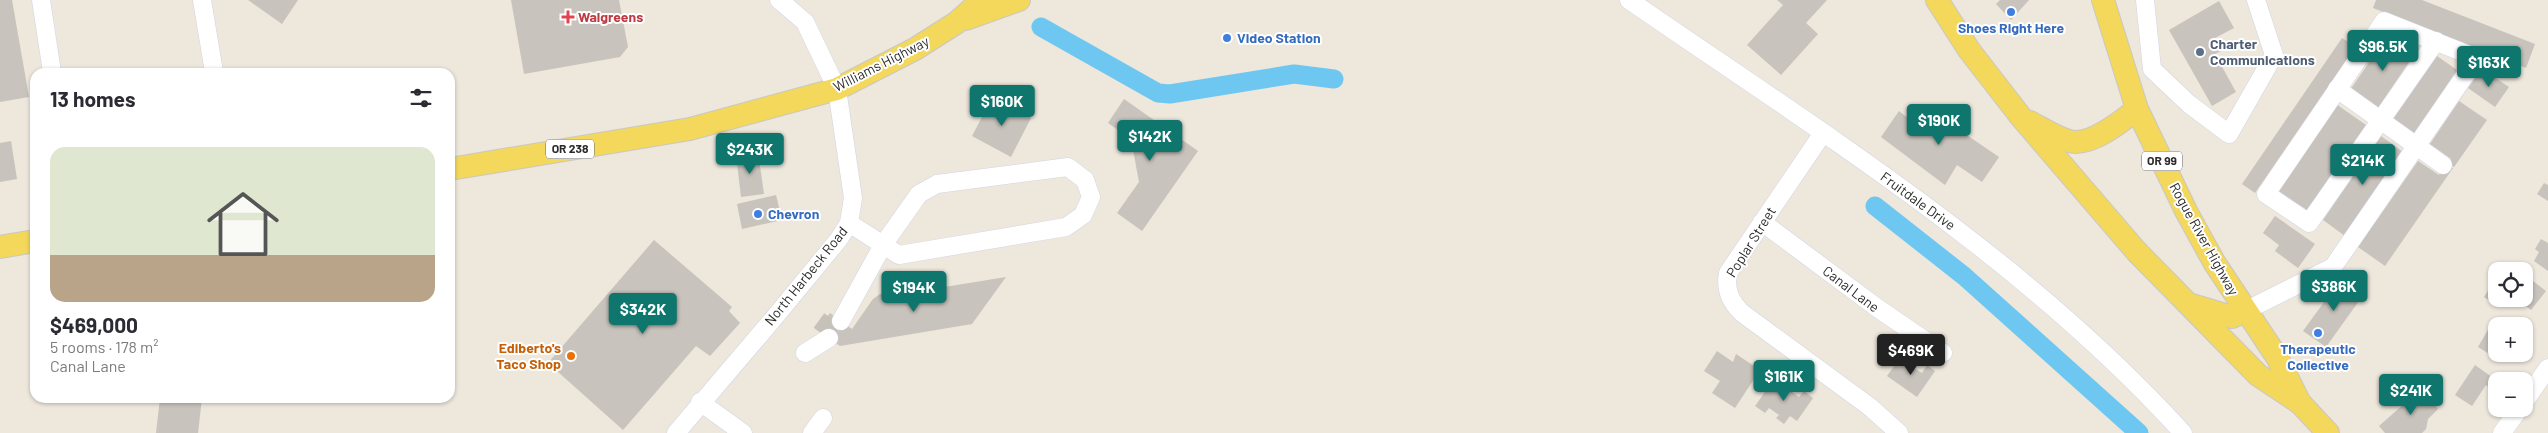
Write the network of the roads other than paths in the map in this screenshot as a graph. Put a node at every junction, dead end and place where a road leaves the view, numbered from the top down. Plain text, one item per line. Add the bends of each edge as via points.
1 (41, 0) edge
2 (202, 0) edge
3 (779, 0) edge
4 (982, 0) edge
5 (1019, 0) edge
6 (1629, 0) edge
7 (1937, 0) edge
8 (2103, 0) edge
9 (2145, 0) edge
10 (2256, 0) edge
11 (956, 23) junction
12 (2436, 42) junction
13 (51, 68) edge
14 (213, 68) edge
15 (2152, 69) junction
16 (2127, 78) junction
17 (837, 89) junction
18 (2337, 89) junction
19 (2137, 109) junction
20 (2020, 117) junction
21 (2380, 121) junction
22 (1823, 133) junction
23 (2416, 146) junction
24 (2443, 164) dead end
25 (455, 168) edge
26 (1762, 222) junction
27 (849, 223) junction
28 (30, 241) edge
29 (883, 245) junction
30 (0, 246) edge
31 (2189, 304) junction
32 (2245, 311) junction
33 (838, 318) tunnel mouth
34 (825, 335) tunnel mouth
35 (805, 353) dead end
36 (1943, 353) dead end
37 (2548, 368) edge
38 (2533, 389) edge
39 (700, 402) junction
40 (2300, 403) junction
41 (2513, 417) edge
42 (823, 418) dead end
43 (676, 433) edge
44 (743, 433) edge
45 (812, 433) edge
46 (1899, 433) edge
47 (2183, 433) edge
48 (2328, 433) edge
49 (2502, 433) edge

1 - 13 street
2 - 14 street
3 - 17 street, North Harbeck Road via 805,22
4 - 11 main road, Williams Highway / OR 238
5 - 11 main road, Williams Highway / OR 238
6 - 22 street, Fruitdale Drive
7 - 20 main road, OR 99 via 1969,50
8 - 16 main road, Rogue River Highway / OR 99
9 - 15 street
10 - 15 street via 2274,54 2229,134 2189,104
11 - 17 main road, Williams Highway / OR 238 via 915,49
12 - 18 street via 2384,21
12 - 21 street
12 - 23 street via 2477,58
15 - 16 street
16 - 19 main road, Rogue River Highway / OR 99
17 - 25 main road, Williams Highway / OR 238 via 690,129
17 - 27 street, North Harbeck Road via 853,198
18 - 21 street
18 - 21 street via 2266,194 2309,223
19 - 20 main road via 2116,126 2088,140 2071,142
19 - 32 main road, Rogue River Highway / OR 99 via 2186,211
20 - 31 main road, OR 99 via 2137,252
21 - 23 street
22 - 26 street, Poplar Street
22 - 47 street, Fruitdale Drive via 1946,220 2053,306 2156,403
23 - 24 street
23 - 32 street via 2333,267
26 - 36 street, Canal Lane
26 - 46 street, Poplar Street via 1728,273 1728,293 1733,304 1870,407
27 - 29 street
27 - 39 street, North Harbeck Road via 774,318
28 - 30 main road
29 - 29 street via 900,255 1066,227 1083,215 1091,197 1089,188 1078,173 1068,167 937,184 919,194
29 - 33 street
31 - 32 main road via 2232,317
31 - 40 main road, OR 99 via 2258,375
32 - 40 main road, Rogue River Highway / OR 99 via 2277,356
34 - 35 street
37 - 38 street
39 - 43 street, North Harbeck Road
39 - 44 street
40 - 48 main road, Rogue River Highway / OR 99
41 - 49 street
42 - 45 street

